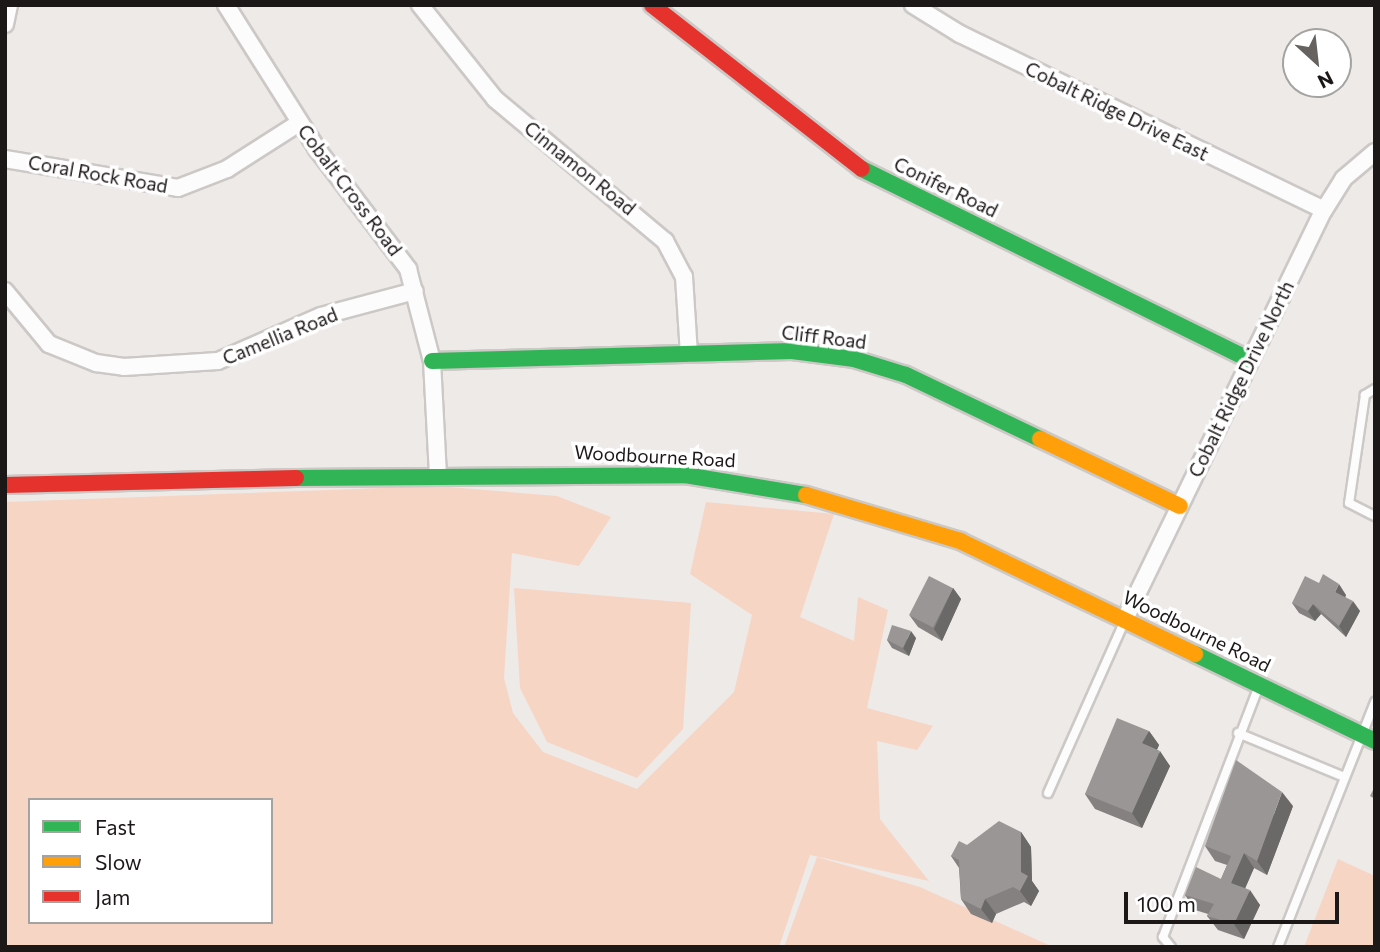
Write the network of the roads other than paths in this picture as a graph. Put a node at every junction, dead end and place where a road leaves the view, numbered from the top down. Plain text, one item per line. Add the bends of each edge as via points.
1 (9, 5) edge
2 (226, 5) edge
3 (420, 5) edge
4 (652, 5) edge
5 (913, 5) edge
6 (5, 24) edge
7 (299, 123) junction
8 (1375, 152) edge
9 (5, 159) edge
10 (1324, 210) junction
11 (5, 291) edge
12 (415, 291) junction
13 (690, 354) junction
14 (1251, 360) junction
15 (432, 361) junction
16 (1375, 389) edge
17 (438, 475) junction
18 (5, 485) edge
19 (1180, 506) junction
20 (1375, 516) edge
21 (1125, 619) junction
22 (1259, 685) junction
23 (1375, 702) edge
24 (1238, 733) junction
25 (1367, 738) edge
26 (1344, 777) junction
27 (1048, 793) dead end
28 (1171, 947) edge
29 (1278, 947) edge

1 - 6 street
2 - 7 street, Cobalt Cross Road
3 - 13 street, Cinnamon Road via 495,99 665,241 684,277
4 - 14 street, Conifer Road via 848,162
5 - 10 street, Cobalt Ridge Drive East via 960,34
7 - 9 street, Coral Rock Road via 227,169 178,188
7 - 12 street, Cobalt Cross Road via 396,246
8 - 10 street, Cobalt Ridge Drive North via 1343,179
10 - 14 street, Cobalt Ridge Drive North
11 - 12 street, Camellia Road via 50,344 96,363 124,367 218,361 321,316
12 - 15 street, Cobalt Cross Road
13 - 15 street, Cliff Road
13 - 19 street, Cliff Road via 792,351 881,366
14 - 19 street, Cobalt Ridge Drive North
15 - 17 street, Cobalt Cross Road
16 - 20 lane via 1365,395 1349,503
17 - 18 street, Woodbourne Road
17 - 21 street, Woodbourne Road via 622,472 785,489 960,541
19 - 21 street, Cobalt Ridge Drive North
21 - 22 street, Woodbourne Road
21 - 27 lane
22 - 24 lane
22 - 25 street, Woodbourne Road
23 - 25 lane
24 - 26 lane
24 - 28 lane via 1163,937
25 - 26 lane
26 - 29 lane

